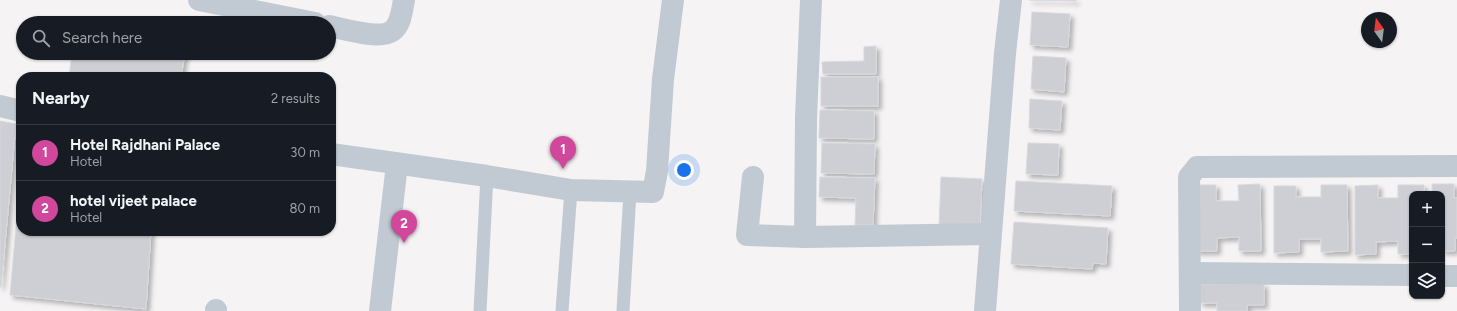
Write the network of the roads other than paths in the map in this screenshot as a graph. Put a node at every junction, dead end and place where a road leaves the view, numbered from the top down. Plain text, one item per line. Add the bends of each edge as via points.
1 (199, 0) edge
2 (404, 0) edge
3 (673, 0) edge
4 (810, 0) edge
5 (1011, 0) edge
6 (280, 16) edge
7 (336, 27) edge
8 (0, 106) edge
9 (16, 109) edge
10 (336, 155) edge
11 (396, 164) junction
12 (1457, 166) edge
13 (487, 176) junction
14 (753, 177) dead end
15 (571, 190) junction
16 (630, 192) junction
17 (990, 234) junction
18 (805, 237) junction
19 (1190, 273) junction
20 (1409, 275) edge
21 (1445, 276) edge
22 (1457, 276) edge
23 (380, 311) edge
24 (480, 311) edge
25 (562, 311) edge
26 (623, 311) edge
27 (985, 311) edge
28 (1190, 311) edge

1 - 6 street
2 - 7 street via 401,19 393,31 370,34
3 - 16 street via 653,192
4 - 18 street
5 - 17 street
8 - 9 street
10 - 11 street
11 - 13 street
11 - 23 street
12 - 19 street via 1197,167 1190,177
13 - 15 street
13 - 24 lane
14 - 18 street via 747,235
15 - 16 street
15 - 25 lane
16 - 26 lane
17 - 18 street
17 - 27 street
19 - 20 street
19 - 28 street
21 - 22 street

